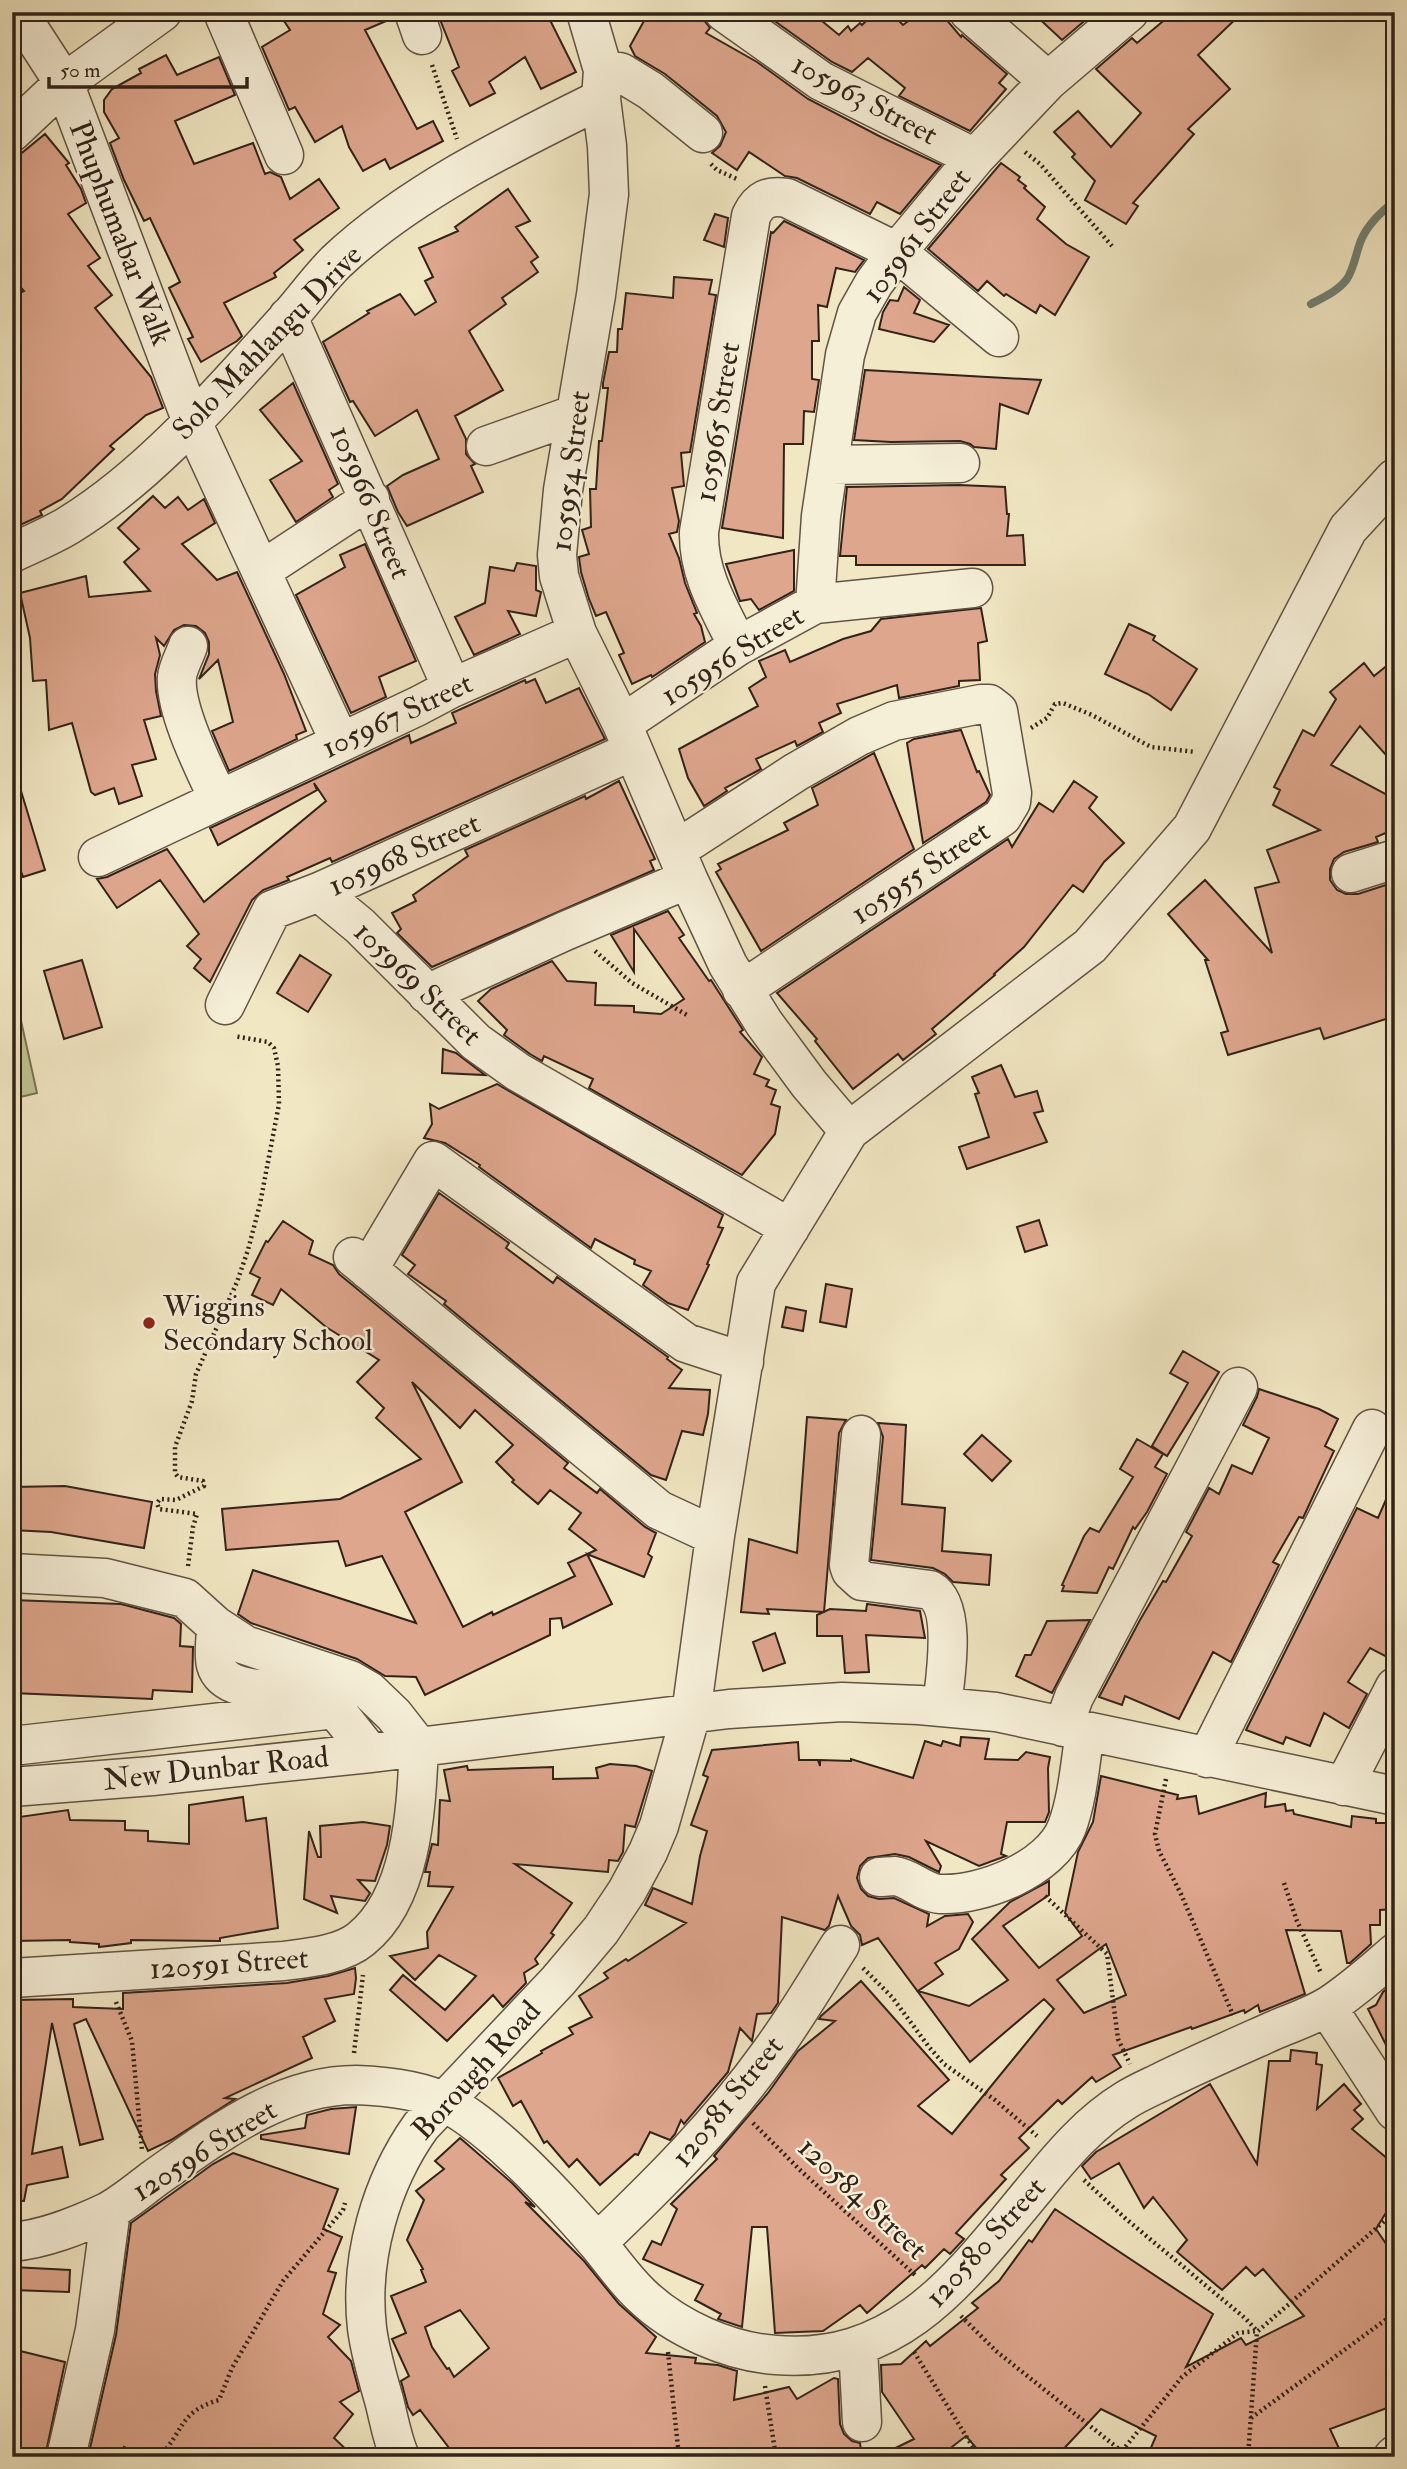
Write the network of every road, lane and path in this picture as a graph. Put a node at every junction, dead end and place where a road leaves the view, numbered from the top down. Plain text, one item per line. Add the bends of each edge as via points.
1 (18, 12) edge
2 (162, 12) edge
3 (223, 12) edge
4 (586, 12) edge
5 (724, 12) edge
6 (969, 12) edge
7 (1129, 12) edge
8 (418, 24) edge
9 (1048, 81) junction
10 (64, 83) junction
11 (602, 85) junction
12 (12, 132) edge
13 (703, 134) joint
14 (987, 145) junction
15 (284, 155) dead end
16 (467, 170) junction
17 (771, 197) junction
18 (1112, 246) dead end
19 (897, 252) junction
20 (288, 317) junction
21 (999, 337) dead end
22 (576, 414) junction
23 (192, 422) junction
24 (486, 446) dead end
25 (960, 463) dead end
26 (830, 465) junction
27 (1395, 478) edge
28 (370, 499) junction
29 (12, 553) edge
30 (262, 570) junction
31 (973, 588) dead end
32 (815, 604) junction
33 (577, 633) junction
34 (188, 646) dead end
35 (738, 646) junction
36 (452, 688) junction
37 (998, 717) junction
38 (627, 738) junction
39 (340, 741) junction
40 (1227, 762) junction
41 (219, 800) junction
42 (99, 857) dead end
43 (1395, 859) edge
44 (682, 864) junction
45 (1351, 873) dead end
46 (319, 892) junction
47 (573, 928) junction
48 (741, 990) junction
49 (427, 994) junction
50 (225, 1005) joint
51 (687, 1015) dead end
52 (849, 1130) junction
53 (790, 1228) junction
54 (744, 1362) junction
55 (1238, 1387) dead end
56 (1372, 1429) dead end
57 (861, 1435) dead end
58 (715, 1536) junction
59 (12, 1573) edge
60 (185, 1598) junction
61 (216, 1626) junction
62 (1395, 1687) edge
63 (942, 1707) junction
64 (335, 1709) junction
65 (691, 1713) junction
66 (1074, 1729) junction
67 (12, 1746) edge
68 (419, 1747) junction
69 (370, 1753) junction
70 (1189, 1754) junction
71 (1344, 1786) junction
72 (12, 1787) edge
73 (1395, 1796) edge
74 (1023, 1872) junction
75 (878, 1877) dead end
76 (1284, 1883) dead end
77 (360, 1941) junction
78 (840, 1945) dead end
79 (1395, 1952) edge
80 (113, 1971) junction
81 (12, 1978) edge
82 (1331, 2004) junction
83 (1245, 2043) junction
84 (354, 2085) junction
85 (1144, 2091) junction
86 (444, 2101) junction
87 (732, 2102) junction
88 (1395, 2111) edge
89 (144, 2186) junction
90 (347, 2199) dead end
91 (111, 2210) junction
92 (1395, 2213) edge
93 (12, 2242) edge
94 (597, 2243) junction
95 (939, 2297) junction
96 (1395, 2313) edge
97 (667, 2316) junction
98 (900, 2326) junction
99 (1258, 2331) junction
100 (858, 2348) junction
101 (760, 2354) junction
102 (1251, 2418) junction
103 (862, 2422) dead end
104 (1122, 2451) junction
105 (396, 2455) edge
106 (66, 2457) edge
107 (159, 2457) edge
108 (679, 2457) edge
109 (776, 2457) edge
110 (979, 2457) edge
111 (1129, 2457) edge
112 (1248, 2457) edge

1 - 10 street, Phuphumabar Walk
2 - 10 street
3 - 15 street
4 - 11 street, 105954 Street
5 - 14 street, 105963 Street via 821,81
6 - 9 street
7 - 9 street, 105961 Street
8 - 16 path
9 - 14 street, 105961 Street
10 - 12 street
10 - 23 street, Phuphumabar Walk
11 - 13 street via 620,72
11 - 16 street, Solo Mahlangu Drive
11 - 22 street, 105954 Street via 609,194
13 - 17 path via 706,157 717,170
14 - 18 path via 1040,164
14 - 19 street, 105961 Street
16 - 20 street, Solo Mahlangu Drive via 391,218 336,263
17 - 19 street via 787,198
17 - 35 street, 105965 Street via 760,202 751,216 699,532 704,574
19 - 21 street
19 - 26 street, 105961 Street via 874,283 851,330
20 - 23 street, Solo Mahlangu Drive
20 - 28 street, 105966 Street
22 - 24 street
22 - 33 street, 105954 Street via 557,555
23 - 29 street, Solo Mahlangu Drive via 100,504 68,526
23 - 30 street
25 - 26 street
26 - 32 street, 105961 Street
27 - 40 street via 1348,529
28 - 30 street
28 - 36 street, 105966 Street
30 - 39 street
31 - 32 street, 105956 Street
32 - 35 street, 105956 Street
33 - 36 street, 105967 Street
33 - 38 street, 105954 Street
34 - 41 street via 177,677 181,705
35 - 38 street, 105956 Street
36 - 39 street, 105967 Street
37 - 40 path via 1028,729 1047,718 1055,704 1063,703 1151,747 1178,748
37 - 44 street via 989,704 880,726 796,772
37 - 48 street, 105955 Street via 1012,793 1002,817
38 - 44 street, 105954 Street
38 - 46 street, 105968 Street
39 - 41 street, 105967 Street
40 - 52 street via 1192,828 1090,946
41 - 42 street, 105967 Street
43 - 45 street
44 - 47 street
44 - 48 street, 105954 Street
46 - 49 street, 105969 Street
46 - 50 street, 105968 Street via 272,910
47 - 49 street
47 - 51 path via 632,983
48 - 52 street, 105954 Street
49 - 53 street, 105969 Street via 476,1042 518,1072
50 - 60 path via 218,1019 220,1028 236,1037 268,1042 274,1048 279,1104 248,1250 197,1374 175,1447 175,1473 202,1481 204,1486 176,1500 157,1503 159,1509 197,1514
52 - 53 street, Borough Road
53 - 54 street, Borough Road via 756,1283
54 - 58 street, Borough Road
54 - 58 street via 686,1343 433,1161 361,1263 659,1510
55 - 66 street via 1074,1697
56 - 70 street
57 - 63 street via 849,1565 862,1581 930,1590 938,1597 949,1645
58 - 65 street, Borough Road
59 - 60 street via 105,1578
60 - 61 street
61 - 64 street via 216,1664 233,1684 314,1695
61 - 68 street via 245,1645 350,1680 369,1691
62 - 71 street
63 - 65 street, New Dunbar Road via 842,1702
63 - 66 street, New Dunbar Road
64 - 67 street
64 - 69 street
65 - 68 street, New Dunbar Road
65 - 86 street, Borough Road via 659,1826 627,1891 558,1981
66 - 70 street, New Dunbar Road
66 - 74 street via 1074,1803 1066,1830
68 - 69 street, New Dunbar Road
68 - 77 street, 120591 Street via 416,1804 405,1865 394,1894
69 - 72 street, New Dunbar Road
70 - 71 street, New Dunbar Road
70 - 83 path via 1155,1834
71 - 73 street, New Dunbar Road
74 - 75 street via 971,1892 937,1894 896,1876
74 - 85 path via 1107,1955 1118,2039
76 - 82 path
77 - 80 street, 120591 Street via 324,1955 284,1961
77 - 84 path via 363,1975
78 - 87 street, 120581 Street via 780,2039
79 - 82 street, 120580 Street
80 - 81 street, 120591 Street
80 - 89 path via 117,2003 132,2041
82 - 83 street, 120580 Street
82 - 88 street
83 - 85 street, 120580 Street
84 - 86 street, 120596 Street via 401,2089
84 - 89 street, 120596 Street via 313,2090 257,2111
85 - 95 street, 120580 Street via 1091,2127 1060,2158
86 - 94 street, 120580 Street via 511,2153
86 - 105 street, Borough Road via 421,2126 391,2175 372,2239 367,2327
87 - 94 street, 120581 Street
87 - 95 path, 120584 Street
89 - 91 street, 120596 Street
90 - 107 path via 343,2210 283,2281 232,2368 219,2400 187,2417
91 - 93 street, 120596 Street via 58,2232
91 - 106 street via 95,2330
92 - 99 path
94 - 97 street, 120580 Street via 643,2297
95 - 98 street, 120580 Street
95 - 104 path, 120584 Street via 996,2351
96 - 102 path
97 - 101 street, 120580 Street via 726,2345
97 - 108 path
98 - 100 street, 120580 Street
98 - 110 path
99 - 102 path
99 - 104 path via 1238,2333 1182,2378
100 - 101 street, 120580 Street via 790,2357
100 - 103 street
101 - 109 path
102 - 112 path
104 - 111 path, 120584 Street

